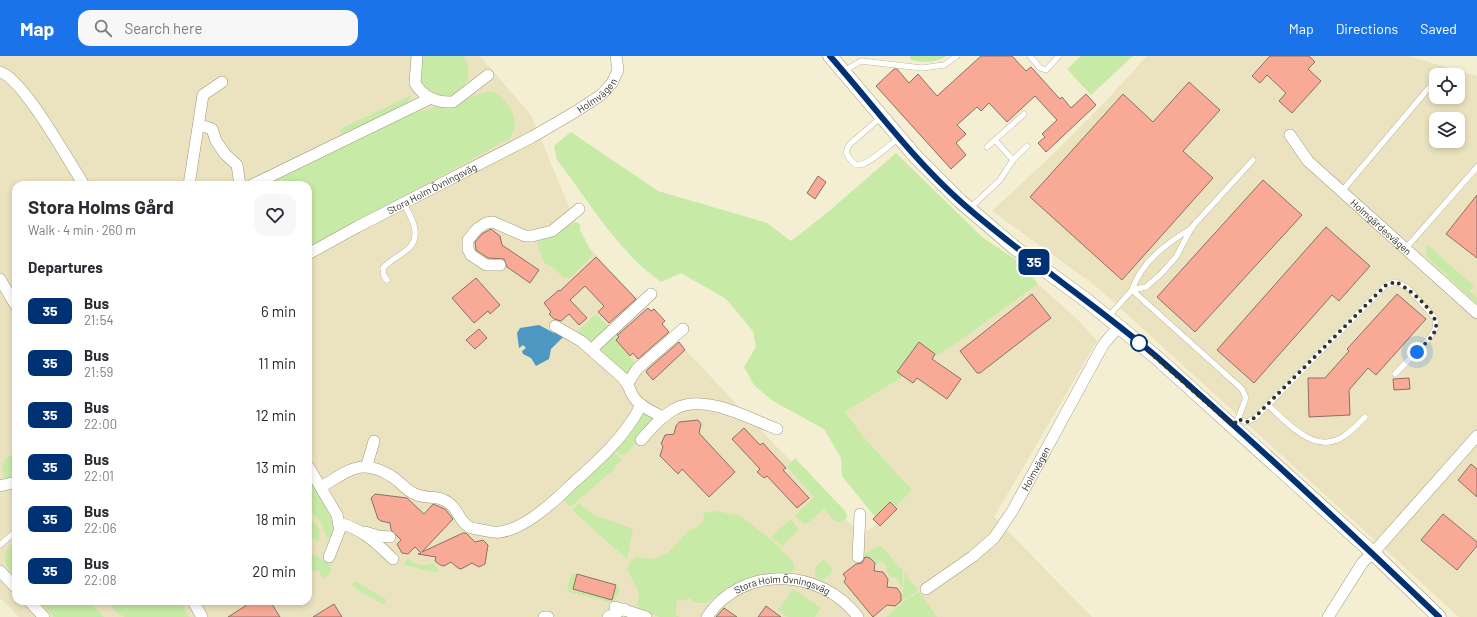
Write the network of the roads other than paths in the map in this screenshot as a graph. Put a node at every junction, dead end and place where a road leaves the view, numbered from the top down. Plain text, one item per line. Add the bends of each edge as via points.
1 (417, 56) edge
2 (616, 56) edge
3 (830, 56) edge
4 (956, 56) edge
5 (1030, 56) edge
6 (1058, 56) edge
7 (0, 72) edge
8 (844, 72) junction
9 (488, 75) dead end
10 (222, 82) dead end
11 (1428, 89) dead end
12 (431, 98) junction
13 (1024, 114) dead end
14 (882, 117) junction
15 (556, 122) joint
16 (200, 125) junction
17 (1290, 135) dead end
18 (899, 138) junction
19 (995, 140) junction
20 (1027, 146) dead end
21 (987, 147) dead end
22 (1012, 160) junction
23 (1253, 160) dead end
24 (1477, 167) edge
25 (81, 181) edge
26 (190, 181) edge
27 (239, 181) edge
28 (260, 181) edge
29 (1342, 192) junction
30 (403, 203) junction
31 (579, 209) dead end
32 (969, 209) junction
33 (1192, 228) junction
34 (1406, 248) junction
35 (312, 252) edge
36 (500, 265) dead end
37 (0, 279) edge
38 (387, 280) dead end
39 (1132, 290) junction
40 (651, 294) dead end
41 (12, 299) edge
42 (1477, 313) edge
43 (1113, 322) junction
44 (555, 326) dead end
45 (683, 329) dead end
46 (591, 350) junction
47 (1395, 374) dead end
48 (628, 383) junction
49 (1268, 404) junction
50 (641, 405) junction
51 (663, 417) junction
52 (1365, 417) dead end
53 (1235, 422) junction
54 (777, 429) dead end
55 (1477, 436) edge
56 (641, 440) dead end
57 (374, 441) dead end
58 (367, 465) junction
59 (312, 473) edge
60 (12, 483) edge
61 (0, 486) edge
62 (320, 487) junction
63 (860, 514) dead end
64 (338, 523) junction
65 (363, 532) junction
66 (12, 534) edge
67 (390, 537) dead end
68 (0, 545) edge
69 (1373, 553) junction
70 (858, 556) dead end
71 (329, 557) dead end
72 (393, 559) dead end
73 (0, 571) edge
74 (12, 584) edge
75 (926, 589) dead end
76 (32, 605) edge
77 (195, 605) edge
78 (44, 617) edge
79 (202, 617) edge
80 (544, 617) edge
81 (548, 617) edge
82 (608, 617) edge
83 (646, 617) edge
84 (707, 617) edge
85 (858, 617) edge
86 (1328, 617) edge
87 (1439, 617) edge

1 - 12 street via 415,83 419,90
2 - 15 street, Holmvägen via 616,77 607,90
3 - 8 street
4 - 8 lane via 944,65 922,68 861,61
5 - 6 lane via 1040,68 1046,70
7 - 25 street via 12,79 30,99
8 - 14 street
9 - 12 street via 453,102 440,102
10 - 16 street via 203,95
11 - 29 lane
12 - 28 street
13 - 19 lane
14 - 18 street
14 - 18 lane via 849,145 846,152 854,163 859,165 866,162
15 - 30 street, Stora Holm Övningsväg via 532,137
16 - 26 street
16 - 27 street via 212,129 225,154 237,165
17 - 29 street, Holmgärdesvägen via 1308,162
18 - 32 street
19 - 21 lane
19 - 22 lane
20 - 22 lane
22 - 32 lane via 1000,180
23 - 33 lane
24 - 34 lane
29 - 34 street, Holmgärdesvägen
30 - 35 street, Stora Holm Övningsväg
30 - 38 lane via 414,222 414,238 409,248 383,268
31 - 36 street via 552,231 532,236 525,236 493,222 476,229 468,240 471,255 486,264
32 - 43 street via 1015,248
33 - 39 lane via 1165,244 1135,280
33 - 39 lane via 1176,257 1161,274 1146,287
34 - 42 street, Holmgärdesvägen
37 - 41 street
39 - 43 lane
39 - 53 lane via 1242,389 1246,398
40 - 46 street
43 - 53 street
43 - 75 street, Holmvägen via 1104,345 1013,510 994,538
44 - 46 street
45 - 48 street via 637,368
46 - 48 street
47 - 49 lane via 1428,340 1436,328 1435,318 1408,288 1396,282 1386,285
48 - 50 street via 632,395
49 - 52 lane via 1302,435 1329,443 1344,437
49 - 53 lane via 1247,422
50 - 51 street
50 - 58 street via 634,419 610,448 559,497 527,520 502,532 468,527 448,502 438,497 414,494 392,476
51 - 54 street via 686,404 708,403
51 - 56 street
53 - 69 street
55 - 69 street
57 - 58 street
58 - 62 street via 345,473
59 - 62 street
60 - 61 street
62 - 64 street
63 - 70 street
64 - 65 street via 350,525
64 - 71 street via 340,529
65 - 67 street
65 - 72 street
66 - 68 lane
69 - 86 street via 1363,562
69 - 87 street
73 - 74 street
76 - 78 street
77 - 79 street
80 - 81 street
82 - 83 street via 620,608
84 - 85 street, Stora Holm Övningsväg via 718,603 742,587 755,582 784,578 798,579 823,587 845,602

